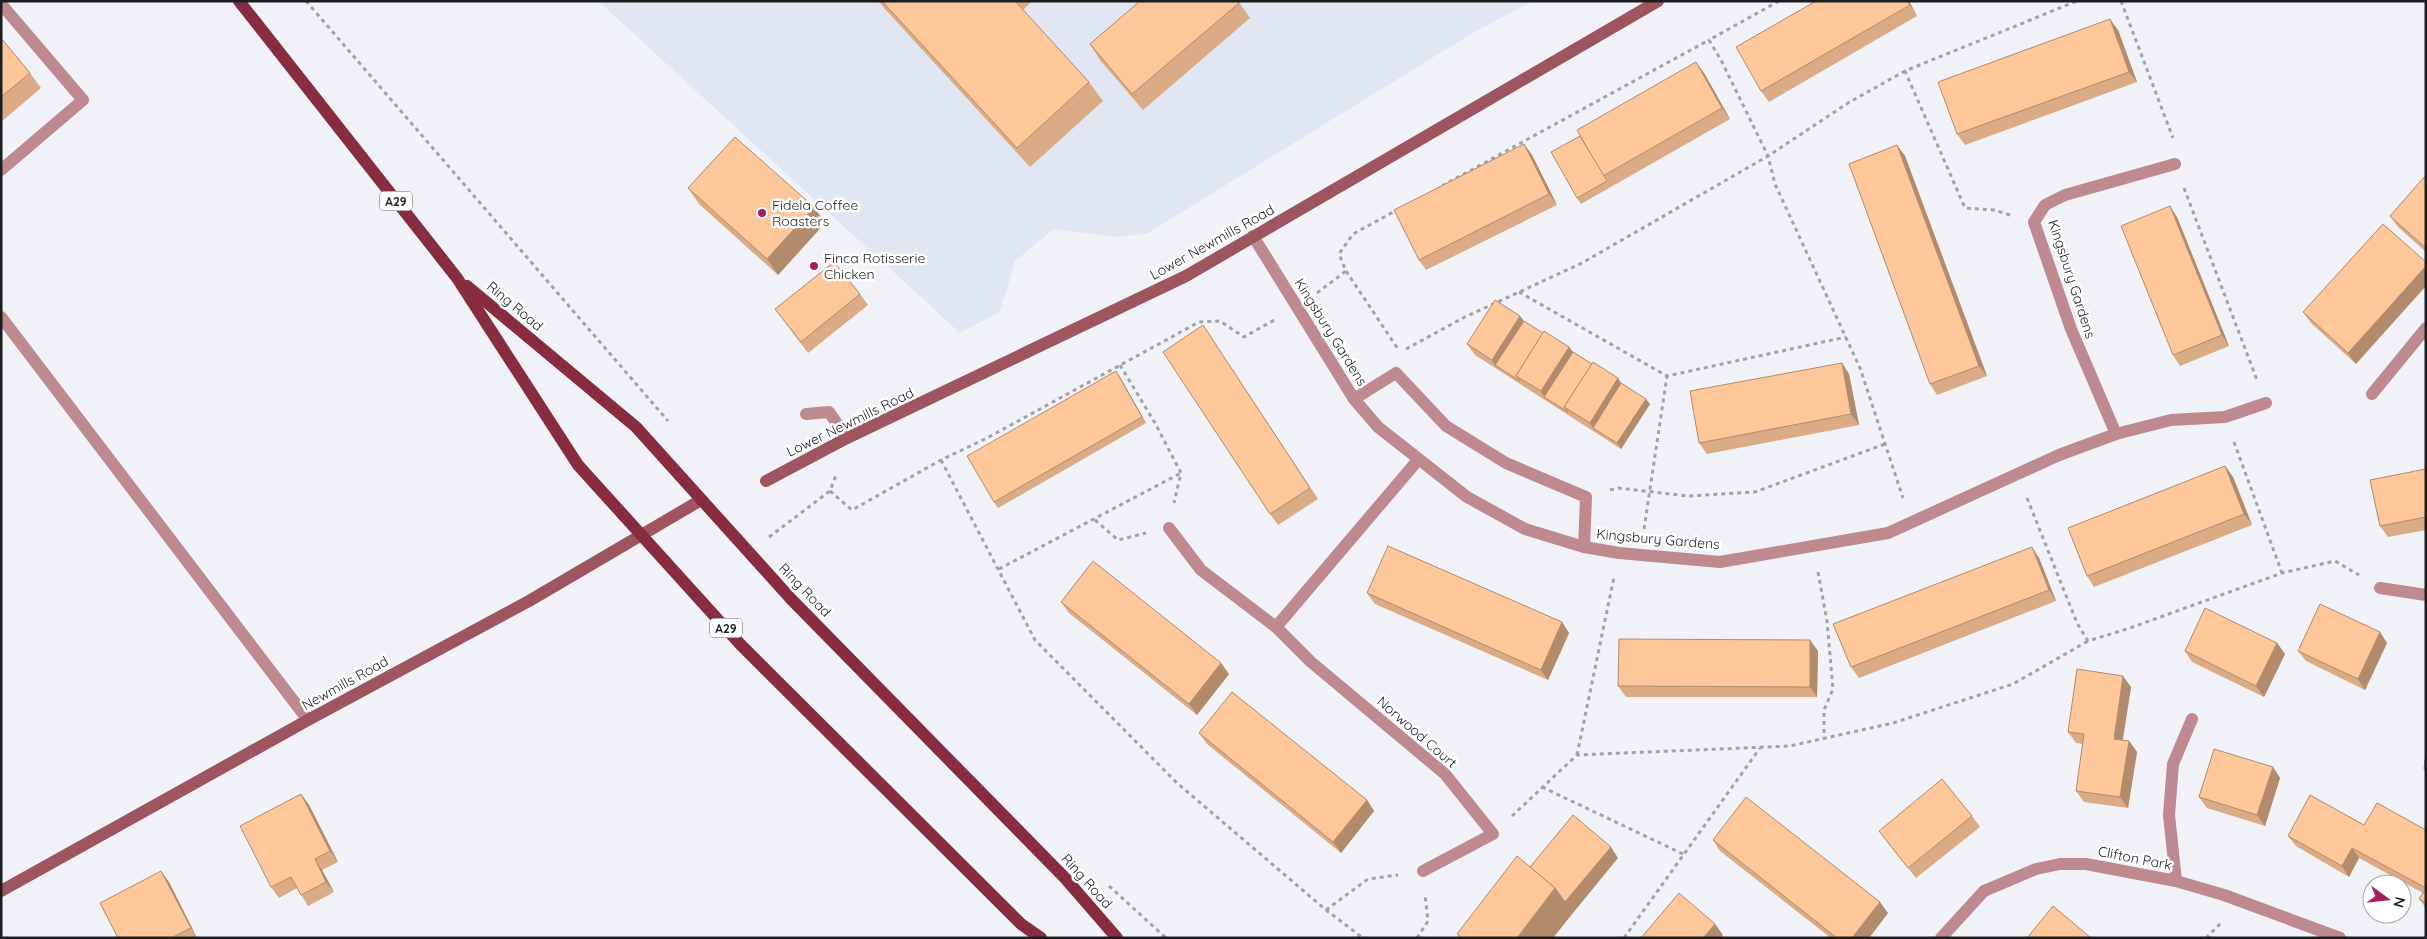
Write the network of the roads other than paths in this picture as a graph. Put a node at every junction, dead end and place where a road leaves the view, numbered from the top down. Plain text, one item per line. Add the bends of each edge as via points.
1 (239, 1) edge
2 (1658, 1) edge
3 (1, 4) edge
4 (2174, 164) road end
5 (1, 170) edge
6 (1253, 236) junction
7 (458, 278) junction
8 (1, 317) edge
9 (2426, 328) edge
10 (2372, 394) dead end
11 (1354, 399) junction
12 (2266, 403) road end
13 (806, 414) dead end
14 (2116, 434) junction
15 (847, 438) junction
16 (1418, 460) junction
17 (766, 481) dead end
18 (701, 500) junction
19 (1169, 528) road end
20 (642, 534) junction
21 (1584, 547) junction
22 (2380, 588) road end
23 (2426, 595) edge
24 (1276, 627) junction
25 (2192, 719) dead end
26 (308, 720) junction
27 (1423, 871) road end
28 (2176, 881) junction
29 (1, 891) edge
30 (1041, 938) edge
31 (1117, 938) edge
32 (1941, 938) edge
33 (2340, 938) edge

1 - 7 main road, Ring Road / A29
2 - 6 street, Lower Newmills Road
3 - 5 street via 83,100
4 - 14 street, Kingsbury Gardens via 2064,195 2045,205 2034,222 2071,330
6 - 11 street, Kingsbury Gardens
6 - 15 street, Lower Newmills Road via 1186,276
7 - 18 main road, Ring Road / A29 via 636,427
7 - 20 main road, Ring Road / A29 via 578,465
8 - 26 street
9 - 10 street
11 - 16 street, Kingsbury Gardens via 1378,427
11 - 21 street via 1396,373 1446,426 1506,463 1586,497
12 - 14 street, Kingsbury Gardens via 2225,416 2171,420
13 - 15 street via 829,412
14 - 21 street, Kingsbury Gardens via 2059,455 1888,533 1720,562
15 - 17 street, Lower Newmills Road
16 - 21 street, Kingsbury Gardens via 1467,497 1525,529
16 - 24 street
18 - 20 street, Newmills Road
18 - 31 main road, Ring Road / A29 via 791,599 1065,878
19 - 24 street, Norwood Court via 1201,570
20 - 26 street, Newmills Road via 529,601
20 - 30 main road, Ring Road / A29 via 740,644 1021,924
22 - 23 street
24 - 27 street, Norwood Court via 1311,662 1445,774 1493,834
25 - 28 street via 2174,764 2169,815
26 - 29 street, Newmills Road
28 - 32 street, Clifton Park via 2086,864 2060,864 2036,869 1984,891
28 - 33 street, Clifton Park via 2224,895

